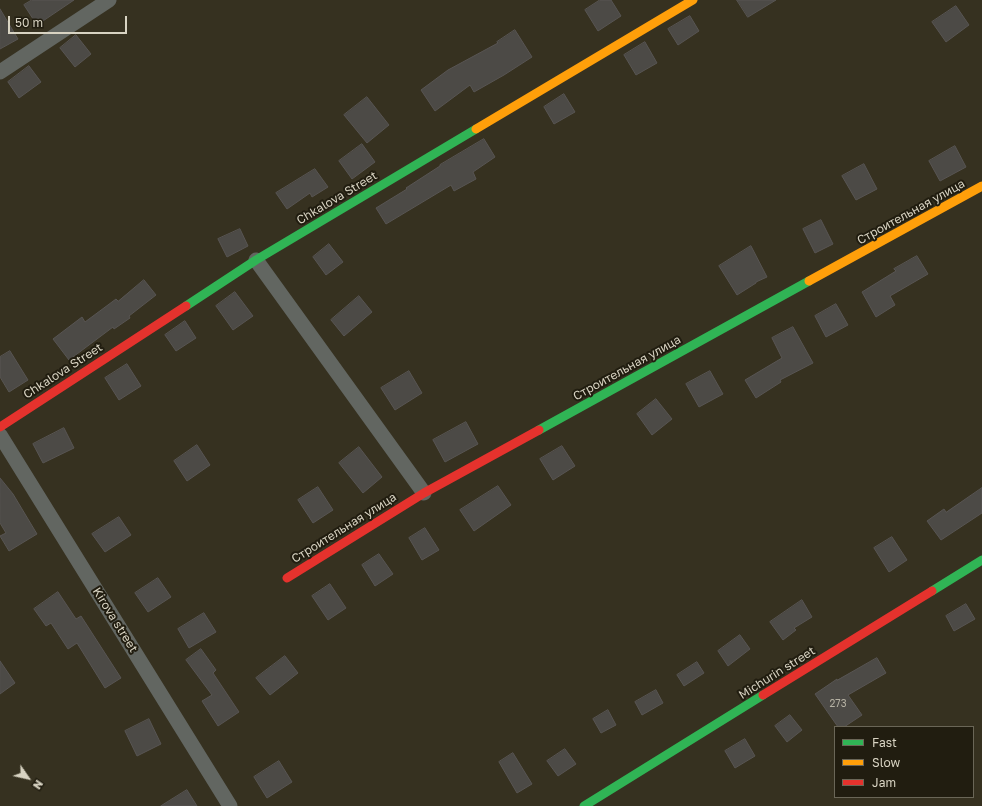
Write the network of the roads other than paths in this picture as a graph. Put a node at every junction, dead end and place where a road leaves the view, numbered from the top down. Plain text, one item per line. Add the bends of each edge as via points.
1 (109, 0) edge
2 (693, 0) edge
3 (0, 72) edge
4 (982, 186) edge
5 (256, 260) junction
6 (0, 427) edge
7 (0, 435) edge
8 (424, 493) junction
9 (982, 560) edge
10 (287, 578) dead end
11 (230, 806) edge
12 (584, 806) edge

1 - 3 street
2 - 5 street, Chkalova Street
4 - 8 street, Строительная улица
5 - 6 street, Chkalova Street
5 - 8 street
7 - 11 street, Kirova street
8 - 10 street, Строительная улица
9 - 12 street, Michurin street

